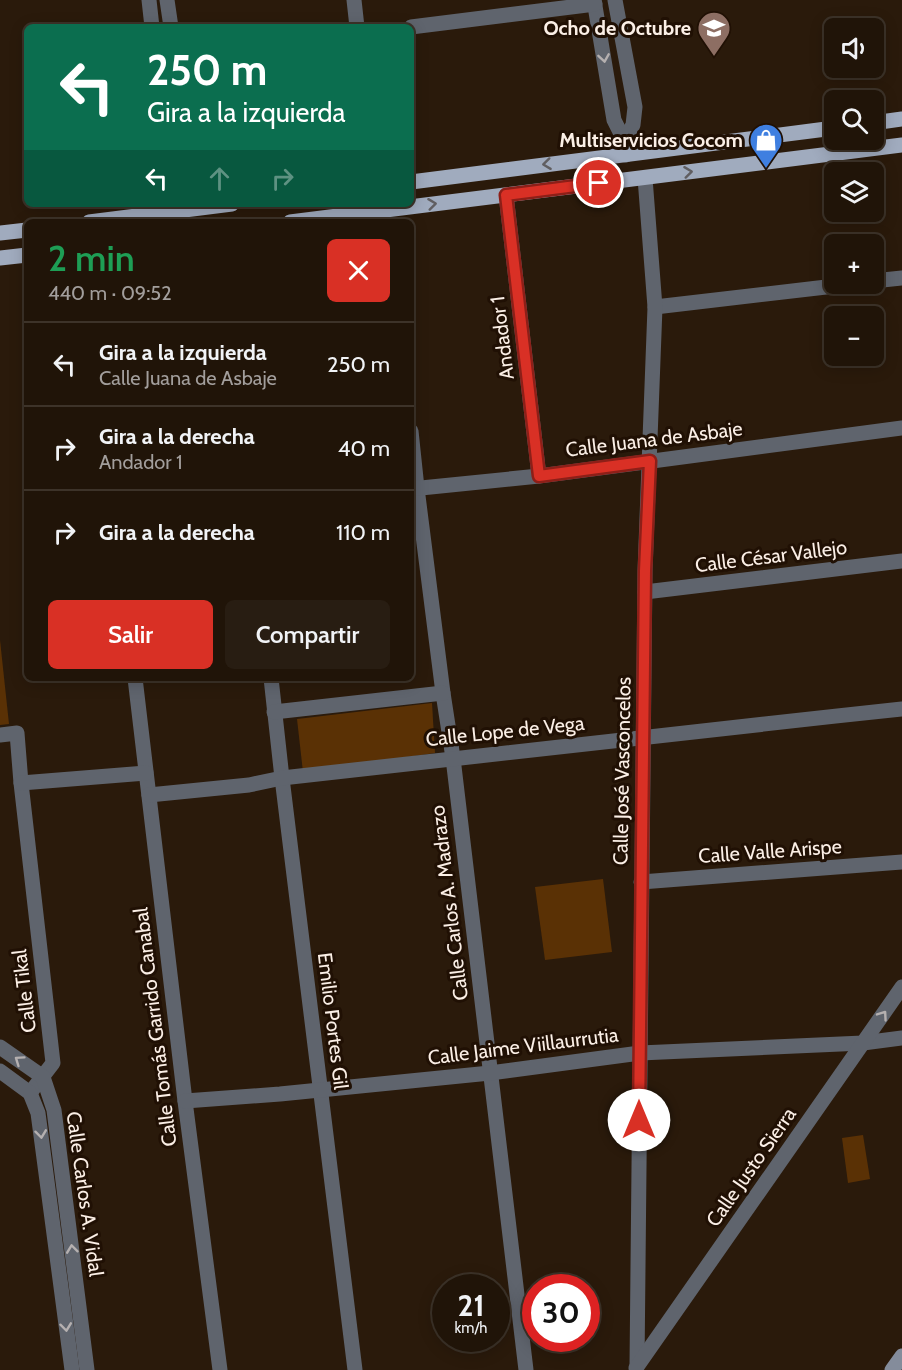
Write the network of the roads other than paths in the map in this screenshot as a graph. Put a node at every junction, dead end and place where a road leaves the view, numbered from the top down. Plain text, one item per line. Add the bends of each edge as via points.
1 (149, 0) edge
2 (167, 0) edge
3 (354, 0) edge
4 (615, 0) edge
5 (594, 2) edge
6 (152, 24) edge
7 (171, 24) edge
8 (357, 24) edge
9 (414, 27) edge
10 (902, 119) edge
11 (884, 121) edge
12 (824, 129) edge
13 (902, 145) edge
14 (625, 148) junction
15 (645, 177) junction
16 (414, 182) edge
17 (506, 195) junction
18 (218, 207) edge
19 (176, 212) edge
20 (194, 212) edge
21 (385, 216) edge
22 (115, 219) edge
23 (338, 219) edge
24 (24, 230) edge
25 (0, 233) edge
26 (24, 255) edge
27 (0, 258) edge
28 (902, 278) edge
29 (884, 280) edge
30 (824, 287) edge
31 (655, 307) junction
32 (902, 428) edge
33 (650, 461) junction
34 (539, 476) junction
35 (414, 488) edge
36 (902, 561) edge
37 (645, 592) junction
38 (135, 681) edge
39 (271, 681) edge
40 (443, 693) junction
41 (902, 709) edge
42 (274, 712) junction
43 (0, 735) edge
44 (643, 736) junction
45 (453, 758) junction
46 (146, 773) junction
47 (282, 778) junction
48 (21, 783) junction
49 (149, 795) junction
50 (902, 862) edge
51 (641, 882) junction
52 (902, 987) edge
53 (902, 1038) edge
54 (863, 1043) junction
55 (0, 1047) edge
56 (640, 1053) junction
57 (0, 1071) edge
58 (490, 1073) junction
59 (44, 1077) junction
60 (321, 1090) junction
61 (30, 1093) junction
62 (185, 1101) junction
63 (902, 1356) edge
64 (636, 1368) edge
65 (72, 1370) edge
66 (87, 1370) edge
67 (220, 1370) edge
68 (355, 1370) edge
69 (526, 1370) edge
70 (892, 1370) edge

1 - 6 street
2 - 7 street
3 - 8 street
4 - 14 street via 634,107
5 - 9 street
5 -> 14 street via 614,120
10 - 11 main road
12 - 14 main road
15 -> 13 main road
14 -> 16 main road
15 - 17 main road
15 - 31 street, Calle José Vasconcelos
21 -> 17 main road
17 - 34 street, Andador 1
18 - 20 main road
19 - 20 main road
19 - 22 main road
21 - 23 main road
24 - 25 main road
26 - 27 main road
28 - 29 street
30 - 31 street
31 - 33 street, Calle José Vasconcelos
32 - 33 street, Calle Juana de Asbaje
33 - 34 street, Calle Juana de Asbaje
33 - 37 street, Calle José Vasconcelos
34 - 35 street, Calle Juana de Asbaje
35 - 40 street, Calle Carlos A. Madrazo
36 - 37 street, Calle César Vallejo
37 - 44 street, Calle José Vasconcelos
38 - 46 street, Calle Tomás Garrido Canabal
39 - 42 street, Emilio Portes Gil
40 - 42 street
40 - 45 street, Calle Carlos A. Madrazo
41 - 44 street, Calle Lope de Vega
42 - 47 street, Emilio Portes Gil
43 - 48 street, Calle Tikal via 16,733
44 - 45 street, Calle Lope de Vega
44 - 51 street, Calle José Vasconcelos
45 - 47 street, Calle Lope de Vega
45 - 58 street, Calle Carlos A. Madrazo
46 - 48 street
46 - 49 street, Calle Tomás Garrido Canabal
47 - 49 street, Calle Lope de Vega
47 - 60 street, Emilio Portes Gil
48 - 59 street, Calle Tikal via 53,1063
49 - 62 street, Calle Tomás Garrido Canabal
50 - 51 street, Calle Valle Arispe
51 - 56 street, Calle José Vasconcelos
54 -> 52 street, Calle Justo Sierra
53 - 54 street, Calle Jaime Viillaurrutia
54 - 56 street, Calle Jaime Viillaurrutia
54 - 64 street, Calle Justo Sierra
59 -> 55 street
56 - 58 street, Calle Jaime Viillaurrutia
56 - 64 street, Calle José Vasconcelos
57 - 61 street
58 - 60 street, Calle Jaime Viillaurrutia
58 - 69 street, Calle Carlos A. Madrazo
59 - 61 street, Calle Tikal
66 -> 59 street, Calle Carlos A. Vidal via 54,1110
60 - 62 street, Calle Jaime Viillaurrutia
60 - 68 street, Emilio Portes Gil
61 -> 65 street, Calle Carlos A. Vidal via 38,1113
62 - 67 street, Calle Tomás Garrido Canabal
63 - 70 main road

